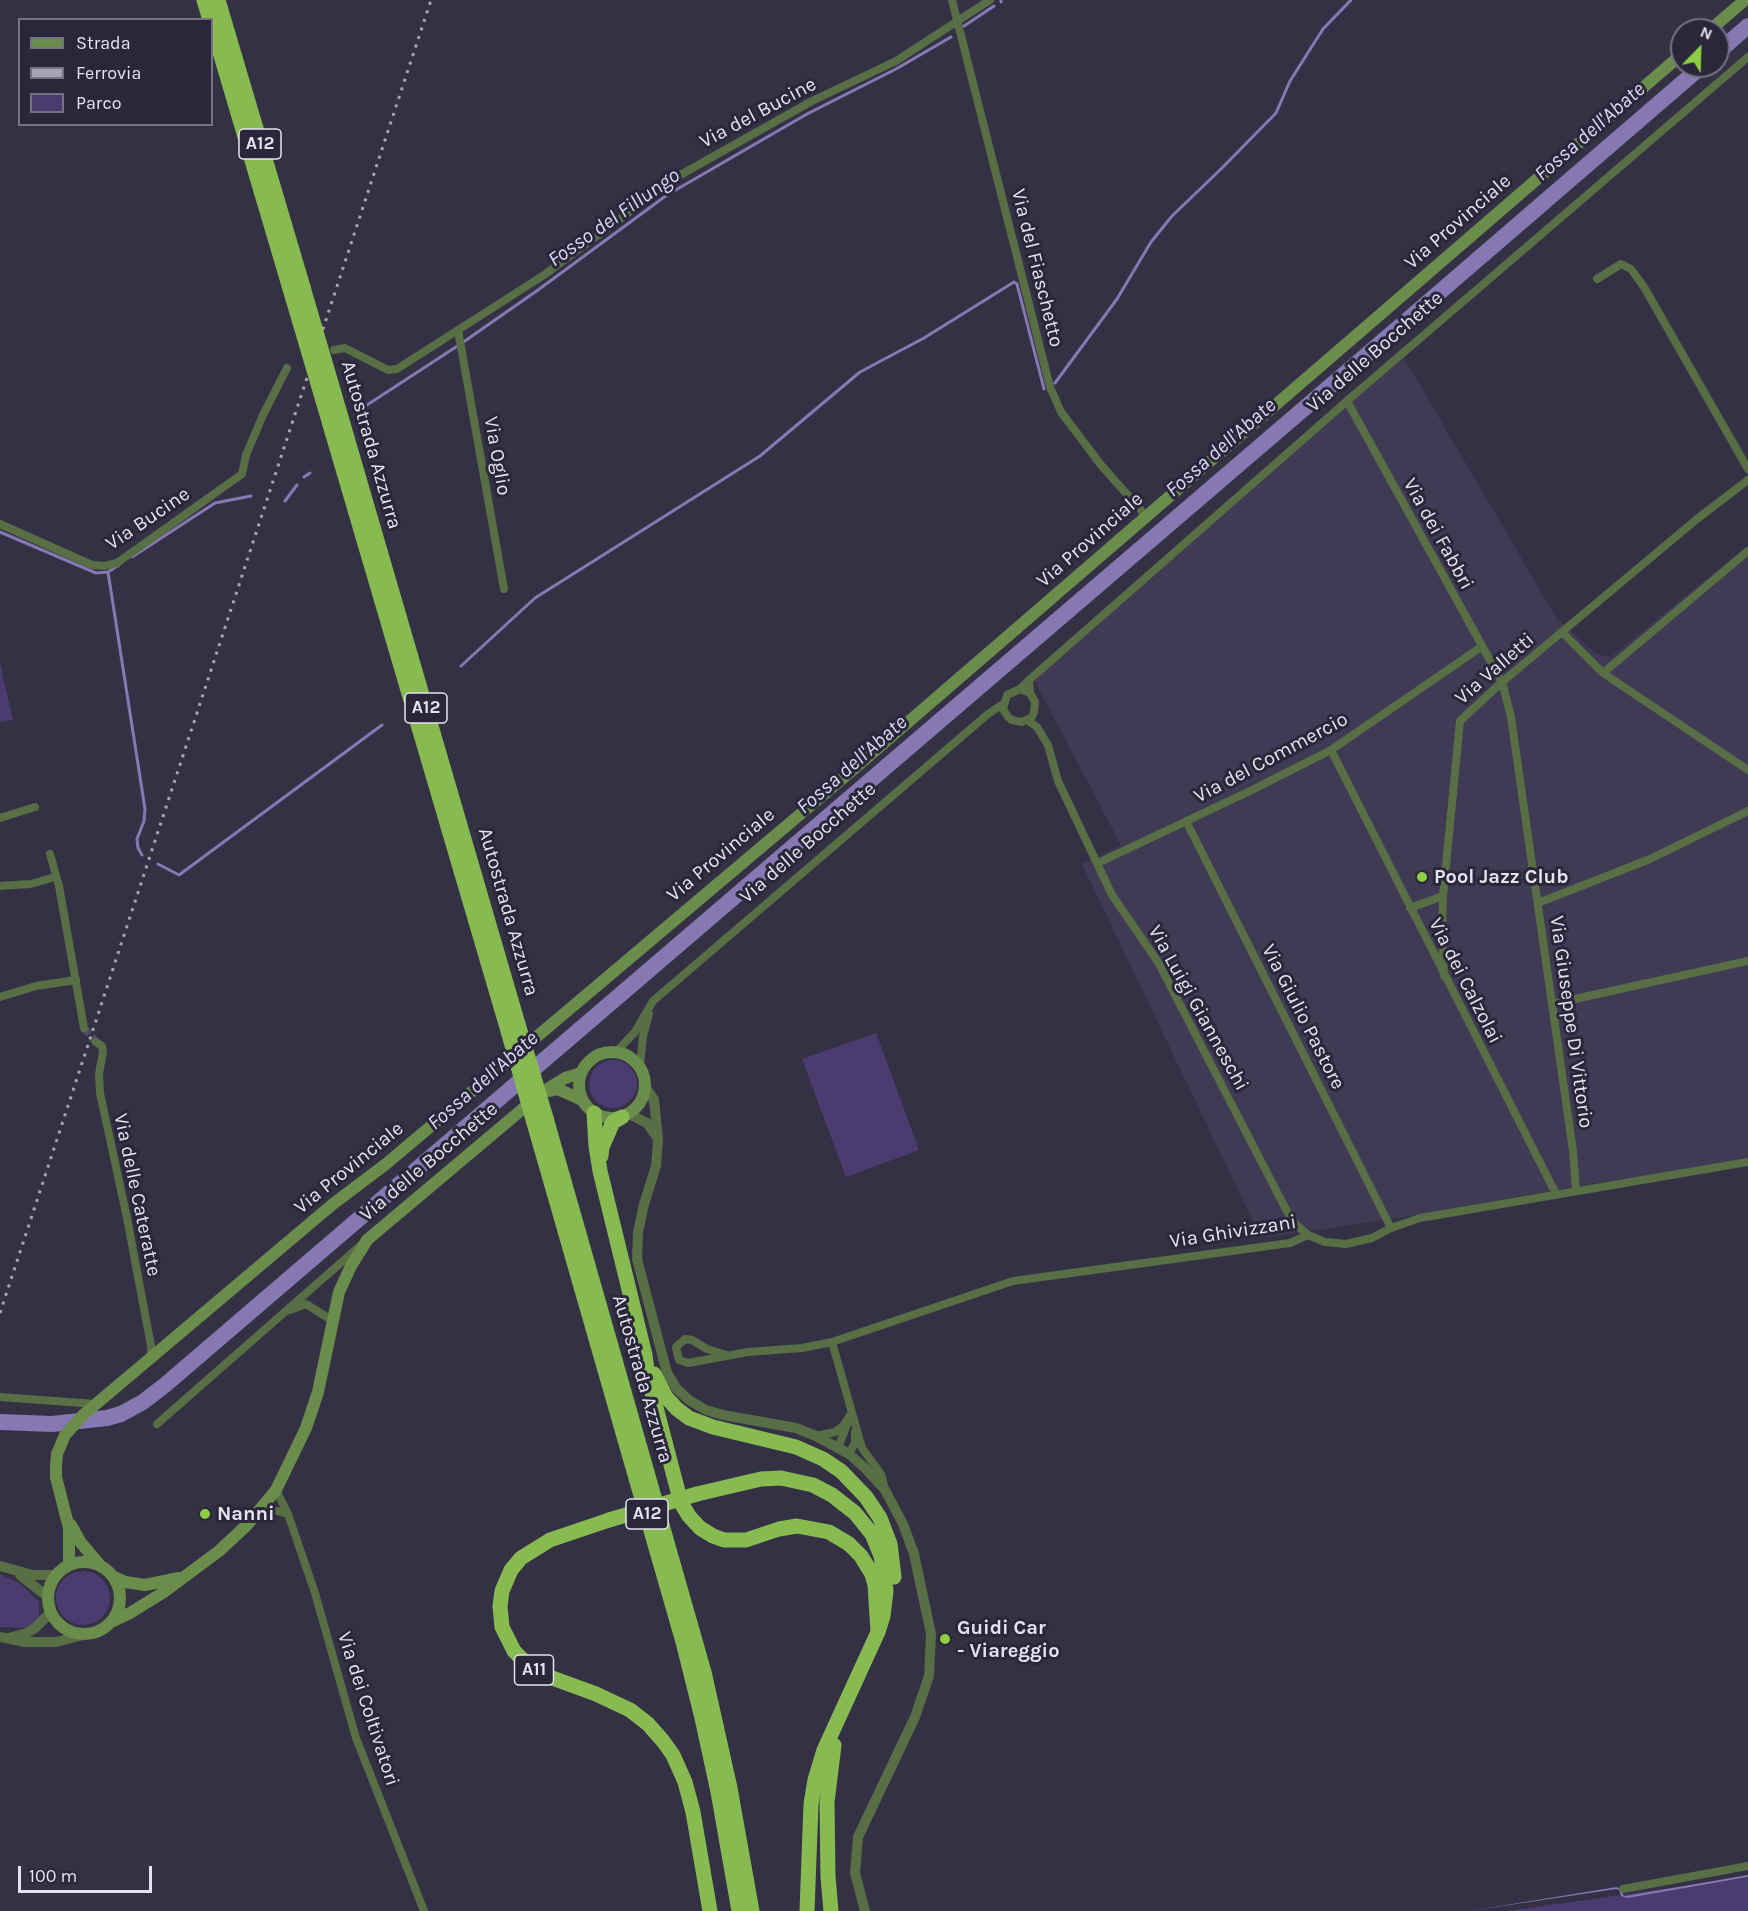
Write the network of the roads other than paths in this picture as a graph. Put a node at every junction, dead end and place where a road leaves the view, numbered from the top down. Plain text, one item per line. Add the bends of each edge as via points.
1 (204, 0) edge
2 (218, 0) edge
3 (952, 0) edge
4 (990, 0) edge
5 (1745, 0) edge
6 (209, 18) edge
7 (1724, 18) edge
8 (958, 22) junction
9 (213, 28) edge
10 (1748, 57) edge
11 (1670, 64) edge
12 (1597, 279) dead end
13 (298, 293) junction
14 (459, 334) junction
15 (334, 350) dead end
16 (287, 368) dead end
17 (1347, 401) junction
18 (1748, 468) edge
19 (1748, 480) edge
20 (1147, 517) junction
21 (0, 524) edge
22 (1748, 550) edge
23 (504, 589) dead end
24 (1563, 633) junction
25 (1481, 647) junction
26 (1603, 673) junction
27 (1029, 680) junction
28 (1502, 682) junction
29 (1020, 689) junction
30 (1030, 693) junction
31 (1004, 709) junction
32 (1034, 712) junction
33 (1027, 720) junction
34 (1037, 727) junction
35 (1331, 750) junction
36 (1748, 770) edge
37 (35, 807) dead end
38 (1748, 811) edge
39 (0, 818) edge
40 (1186, 821) junction
41 (50, 854) dead end
42 (1098, 863) junction
43 (55, 877) junction
44 (0, 886) edge
45 (1443, 896) junction
46 (1538, 903) junction
47 (1410, 908) junction
48 (1748, 961) edge
49 (1444, 976) junction
50 (76, 980) junction
51 (0, 997) edge
52 (653, 1001) junction
53 (1552, 1004) junction
54 (513, 1027) junction
55 (84, 1028) tunnel mouth
56 (96, 1042) tunnel mouth
57 (616, 1052) junction
58 (640, 1066) junction
59 (581, 1073) junction
60 (645, 1086) junction
61 (544, 1092) junction
62 (582, 1100) junction
63 (594, 1113) junction
64 (625, 1115) junction
65 (540, 1120) junction
66 (658, 1139) junction
67 (1748, 1162) edge
68 (600, 1171) junction
69 (1576, 1190) junction
70 (1556, 1194) junction
71 (1391, 1228) junction
72 (1308, 1235) junction
73 (367, 1240) junction
74 (281, 1314) junction
75 (333, 1321) junction
76 (832, 1342) junction
77 (645, 1355) junction
78 (726, 1355) junction
79 (151, 1358) junction
80 (0, 1397) edge
81 (96, 1404) junction
82 (852, 1416) junction
83 (157, 1424) dead end
84 (816, 1436) junction
85 (838, 1448) junction
86 (849, 1454) junction
87 (276, 1490) junction
88 (885, 1490) junction
89 (260, 1510) junction
90 (288, 1514) junction
91 (67, 1519) junction
92 (69, 1565) junction
93 (100, 1565) junction
94 (0, 1566) edge
95 (12, 1570) junction
96 (56, 1575) junction
97 (114, 1577) junction
98 (183, 1577) junction
99 (48, 1597) junction
100 (51, 1612) junction
101 (883, 1616) junction
102 (114, 1620) junction
103 (878, 1632) junction
104 (83, 1635) junction
105 (4, 1638) edge
106 (837, 1724) junction
107 (1748, 1866) edge
108 (1623, 1889) dead end
109 (424, 1911) edge
110 (710, 1911) edge
111 (739, 1911) edge
112 (752, 1911) edge
113 (807, 1911) edge
114 (831, 1911) edge
115 (865, 1911) edge

1 - 6 highway
2 - 13 highway, Autostrada Azzurra / A12
3 - 8 street, Via del Fiaschetto
4 - 8 street, Via del Bucine
5 - 7 main road
8 - 14 street, Via del Bucine via 896,61 812,101 675,178
8 - 20 street, Via del Fiaschetto via 1050,387 1061,412
9 - 13 highway, Autostrada Azzurra / A12
10 - 17 street, Via delle Bocchette
11 - 20 main road, Via Provinciale
12 - 18 street via 1620,264 1631,269
13 - 54 highway, Autostrada Azzurra / A12, bridge via 333,435
13 - 54 highway, Autostrada Azzurra / A12, bridge via 334,393
14 - 15 street, Via del Bucine via 397,369 388,370 345,348
14 - 23 street, Via Oglio
16 - 21 street, Via Bucine via 246,455 242,474 117,562 92,565
17 - 25 street, Via dei Fabbri
17 - 27 street, Via delle Bocchette
19 - 24 street, Via Valletti
20 - 79 main road, Via Provinciale via 498,1071
22 - 26 street
24 - 26 street
24 - 28 street, Via Valletti
25 - 28 street, Via dei Fabbri
25 - 35 street, Via del Commercio
26 - 36 street
27 - 29 street, Via delle Bocchette
27 - 30 street
28 - 45 street, Via Valletti via 1460,721
28 - 46 street, Via Giuseppe Di Vittorio via 1511,717
29 - 30 street
29 - 31 street, Via delle Bocchette via 1007,695
30 - 32 street via 1035,702
31 - 33 street via 1017,722
31 - 52 street, Via delle Bocchette via 988,714
32 - 33 street
32 - 34 street, Via Luigi Gianneschi
33 - 34 street, Via Luigi Gianneschi
34 - 42 street, Via Luigi Gianneschi
35 - 40 street, Via del Commercio
35 - 47 street, Via dei Calzolai
37 - 39 street
38 - 46 street via 1650,859
40 - 42 street, Via del Commercio
40 - 71 street, Via Giulio Pastore
41 - 43 street
42 - 72 street, Via Luigi Gianneschi via 1112,895 1158,962 1292,1221
43 - 44 street via 31,884
43 - 50 street
45 - 47 street
45 - 49 street, Via Valletti
46 - 53 street, Via Giuseppe Di Vittorio
47 - 49 street, Via dei Calzolai
48 - 53 street
49 - 70 street, Via dei Calzolai
50 - 51 street
50 - 55 street
52 - 57 street via 635,1032
52 - 58 street
53 - 69 street, Via Giuseppe Di Vittorio
54 - 65 highway, Autostrada Azzurra / A12, bridge
56 - 79 street, Via delle Cateratte via 102,1046 100,1093
57 - 58 main road
57 - 59 main road via 591,1059
58 - 60 main road
59 - 61 main road, Via delle Bocchette
59 - 62 main road
60 - 64 main road via 638,1107
60 - 66 street via 654,1100
61 - 62 main road via 558,1089
61 - 73 main road, Via delle Bocchette
62 - 63 main road
63 - 64 main road via 612,1118
63 - 68 highway
64 - 66 street via 647,1123
64 - 68 highway via 613,1122 602,1147
65 - 111 highway, Autostrada Azzurra / A12 via 683,1642 718,1792
65 - 112 highway, Autostrada Azzurra / A12 via 704,1672
66 - 84 street via 656,1166 638,1232 638,1259 667,1373 677,1389 706,1410 796,1428
67 - 69 street, Via Ghivizzani
68 - 77 highway
69 - 70 street, Via Ghivizzani
70 - 71 street, Via Ghivizzani via 1420,1218
71 - 72 street, Via Ghivizzani via 1372,1238 1346,1244
72 - 76 street, Via Ghivizzani via 1290,1243 1013,1281
73 - 74 street
73 - 75 main road, Via delle Bocchette via 339,1293
74 - 75 street via 306,1304
74 - 83 street
75 - 87 main road, Via delle Bocchette via 306,1428
76 - 78 street, Via Ghivizzani
76 - 82 street
77 - 101 highway via 666,1397 689,1418 808,1452 835,1467 857,1486 880,1518 892,1551 892,1599
77 - 103 highway via 681,1503 695,1524 713,1536 734,1541 797,1526 837,1537 856,1551 870,1570 875,1585
78 - 78 street, Via Ghivizzani via 692,1340 685,1339 676,1347 680,1360 688,1363
79 - 81 main road, Via Provinciale
80 - 81 street
81 - 91 main road, Via Provinciale via 65,1435 57,1454 56,1477
82 - 84 street via 835,1432
82 - 85 street
82 - 86 street via 855,1443
82 - 88 street via 862,1448 880,1474
84 - 85 street
85 - 86 street
86 - 88 street
87 - 89 main road, Via delle Bocchette
87 - 90 street, Via dei Coltivatori
88 - 115 street via 914,1554 931,1634 931,1658 923,1698 858,1837 855,1873
89 - 90 street
89 - 98 main road, Via delle Bocchette via 219,1551
90 - 109 street, Via dei Coltivatori via 356,1738
91 - 92 main road, Via Provinciale
91 - 93 main road, Via Provinciale
92 - 93 main road
92 - 96 main road
93 - 97 main road
94 - 95 street
95 - 96 street
95 - 99 street
96 - 99 main road
97 - 98 main road, Via delle Bocchette via 146,1585
97 - 102 main road via 121,1594
98 - 102 main road, Via delle Bocchette
99 - 100 main road
100 - 104 main road via 64,1628
100 - 105 street via 27,1633
101 - 103 highway
101 - 110 highway, A11, bridge via 883,1563 879,1548 861,1519 832,1495 803,1482 771,1478 697,1494 550,1540 521,1558 511,1570 500,1606 502,1627 514,1652 544,1675 630,1710 648,1724 673,1755 693,1812
102 - 104 main road via 100,1631
103 - 106 highway
104 - 105 street via 56,1642
106 - 113 highway via 820,1761 811,1804
106 - 114 highway via 827,1802
107 - 108 street

